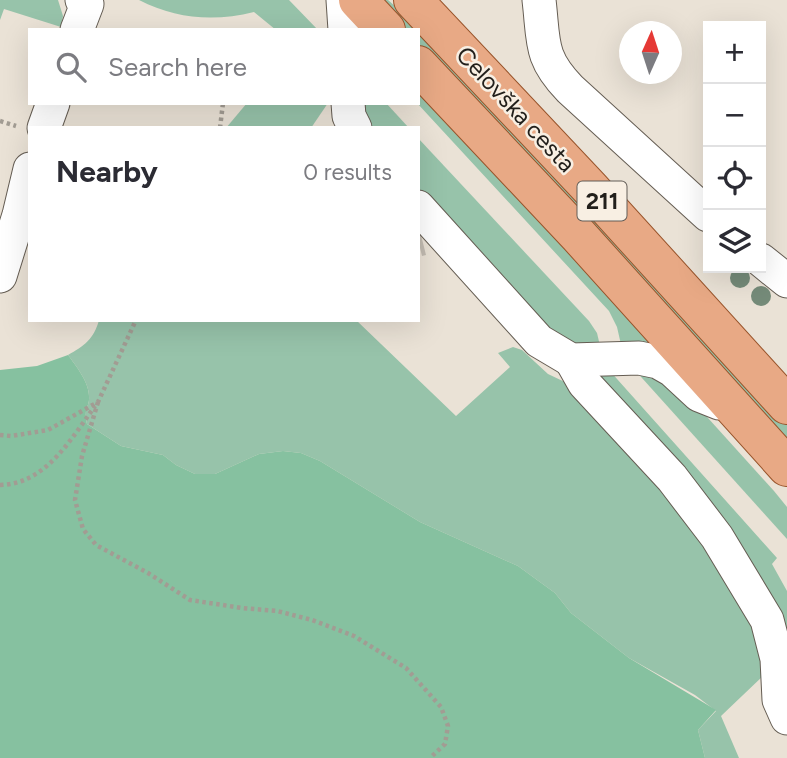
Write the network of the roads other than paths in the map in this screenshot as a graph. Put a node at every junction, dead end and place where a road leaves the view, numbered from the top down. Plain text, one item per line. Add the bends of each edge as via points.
1 (82, 0) edge
2 (343, 0) edge
3 (358, 0) edge
4 (413, 0) edge
5 (539, 0) edge
6 (79, 28) edge
7 (345, 28) edge
8 (384, 28) edge
9 (420, 67) edge
10 (52, 105) edge
11 (45, 126) edge
12 (28, 177) edge
13 (703, 210) edge
14 (428, 227) edge
15 (766, 264) edge
16 (0, 276) edge
17 (787, 281) edge
18 (571, 360) junction
19 (787, 405) edge
20 (736, 410) junction
21 (787, 467) edge
22 (787, 718) edge

1 - 6 street via 87,4
2 - 7 street
3 - 8 main road
4 - 19 main road, Celovška cesta / 211
5 - 13 street via 544,50 552,71
9 - 20 main road, Celovška cesta / 211
10 - 11 street
12 - 16 street
14 - 18 street via 540,341
15 - 17 street
18 - 20 street via 639,358 658,362 699,395
18 - 22 street via 584,383 672,478 724,549 766,620 778,659 779,700
20 - 21 main road, Celovška cesta / 211

